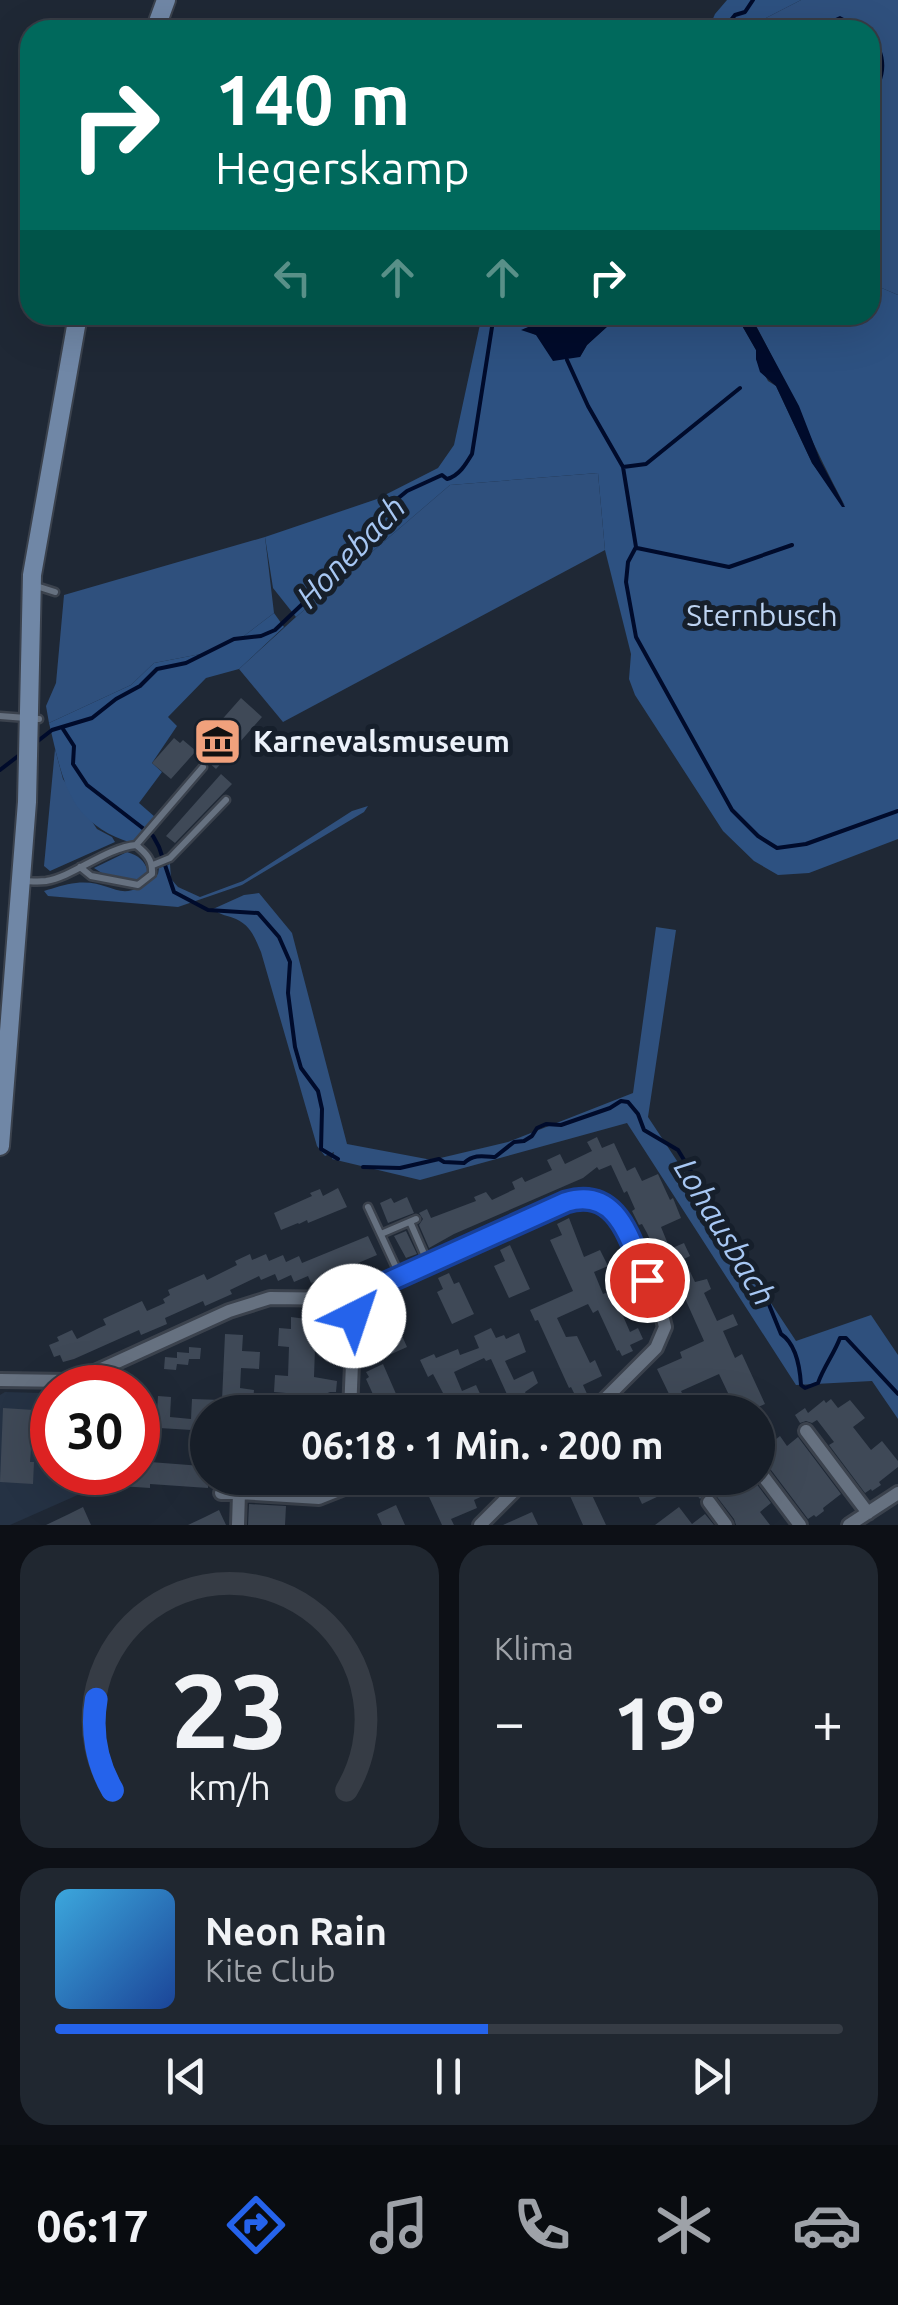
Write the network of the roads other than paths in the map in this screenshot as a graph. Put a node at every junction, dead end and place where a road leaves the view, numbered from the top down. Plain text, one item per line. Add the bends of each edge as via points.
1 (76, 325) edge
2 (32, 585) junction
3 (55, 592) dead end
4 (0, 716) edge
5 (32, 723) junction
6 (203, 767) dead end
7 (226, 800) dead end
8 (138, 842) junction
9 (155, 864) junction
10 (80, 867) junction
11 (21, 881) junction
12 (7, 1108) edge
13 (0, 1146) edge
14 (368, 1207) dead end
15 (381, 1234) junction
16 (429, 1264) junction
17 (400, 1277) junction
18 (350, 1299) junction
19 (0, 1380) edge
20 (351, 1395) edge
21 (609, 1395) edge
22 (806, 1431) dead end
23 (775, 1492) edge
24 (898, 1493) edge
25 (239, 1495) edge
26 (259, 1495) edge
27 (325, 1495) edge
28 (510, 1495) edge
29 (709, 1502) dead end
30 (868, 1513) junction
31 (238, 1525) edge
32 (480, 1525) edge
33 (726, 1525) edge
34 (800, 1525) edge
35 (848, 1525) edge

1 - 2 street
2 - 3 lane
2 - 5 street
4 - 5 lane
5 - 11 street
6 - 8 lane
7 - 9 lane via 170,858
8 - 9 lane
8 - 10 lane
9 - 10 lane via 138,885 91,876
10 - 11 lane via 48,881
11 - 12 street
12 - 13 street
14 - 15 lane
15 - 16 lane via 414,1221
15 - 17 lane
16 - 17 street
16 - 21 street via 566,1202 596,1199 608,1206 665,1327 656,1348
17 - 18 street
18 - 19 street via 270,1298 84,1377
18 - 20 street
22 - 30 street
23 - 34 street
24 - 30 street
25 - 31 street
26 - 27 street
28 - 32 street
29 - 33 street
30 - 35 street

